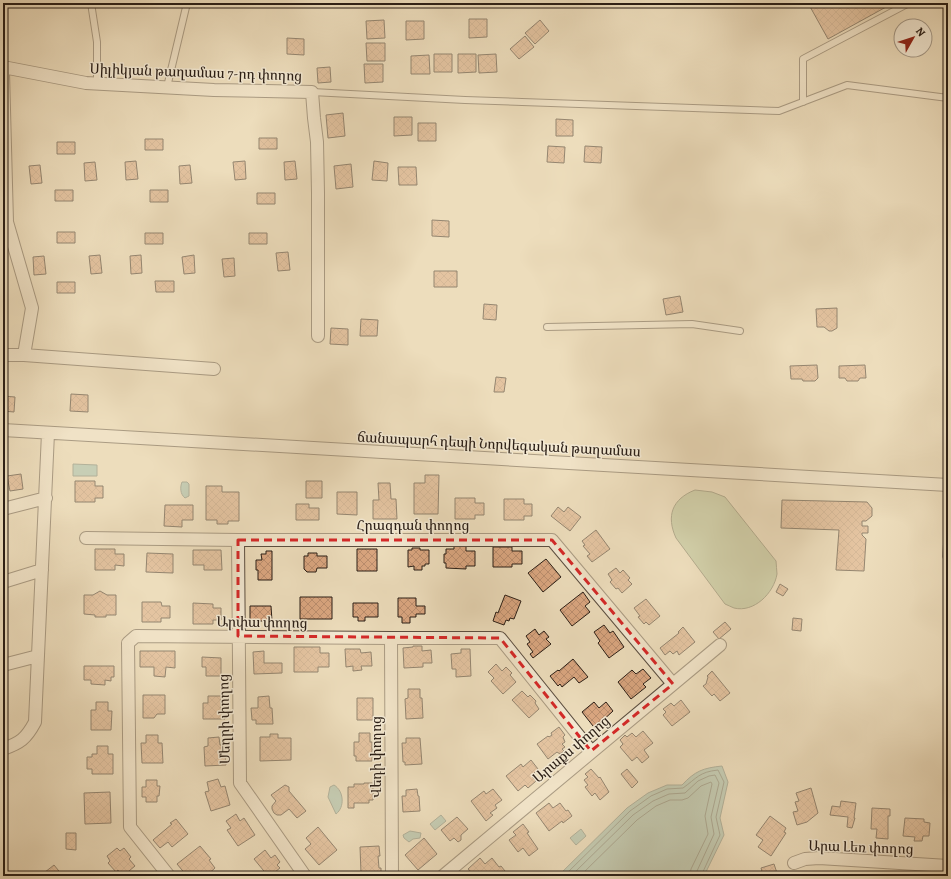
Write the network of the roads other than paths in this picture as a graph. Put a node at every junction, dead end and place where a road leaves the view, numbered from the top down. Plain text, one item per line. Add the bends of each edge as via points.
1 (91, 3) edge
2 (187, 3) edge
3 (909, 3) edge
4 (3, 67) edge
5 (3, 72) edge
6 (97, 84) junction
7 (167, 88) junction
8 (312, 92) junction
9 (948, 98) edge
10 (802, 102) junction
11 (547, 327) dead end
12 (740, 331) dead end
13 (318, 336) dead end
14 (3, 355) edge
15 (24, 355) junction
16 (214, 369) dead end
17 (3, 430) edge
18 (48, 433) junction
19 (948, 484) edge
20 (46, 498) junction
21 (3, 509) edge
22 (948, 532) edge
23 (86, 538) dead end
24 (238, 540) junction
25 (948, 560) edge
26 (42, 570) junction
27 (3, 582) edge
28 (238, 636) junction
29 (391, 638) junction
30 (720, 646) dead end
31 (38, 656) junction
32 (3, 665) edge
33 (673, 684) junction
34 (3, 749) edge
35 (591, 751) junction
36 (794, 862) dead end
37 (948, 866) edge
38 (928, 870) edge
39 (169, 876) edge
40 (305, 876) edge
41 (392, 876) edge
42 (443, 876) edge

1 - 6 lane via 97,42
2 - 7 lane
3 - 10 lane via 803,59
4 - 6 street, Սիլիկյան թաղամաս 7-րդ փողոց
5 - 15 street via 7,222 32,308
6 - 7 street, Սիլիկյան թաղամաս 7-րդ փողոց
7 - 8 street, Սիլիկյան թաղամաս 7-րդ փողոց
8 - 10 lane via 779,111
8 - 13 street, Սիլիկյան թաղամաս 7-րդ փողոց via 317,142
9 - 10 lane via 847,85
11 - 12 lane via 692,324
14 - 15 street
15 - 16 street
17 - 18 street, ճանապարհ դեպի Նորվեգական թաղամաս
18 - 19 street, ճանապարհ դեպի Նորվեգական թաղամաս
18 - 20 street
20 - 21 street
20 - 26 street
22 - 25 lane
23 - 24 street, Հրազդան փողոց
24 - 28 street, Մեղրի փողոց
24 - 33 street, Հրազդան փողոց via 552,540
26 - 27 street
26 - 31 street
28 - 29 street, Արփա փողոց
28 - 39 street, Արփա փողոց via 136,636 128,643 130,827
28 - 40 street, Մեղրի փողոց via 240,783
29 - 35 street, Արփա փողոց via 500,638
29 - 41 street, Վեդի փողոց
30 - 33 street, Արաքս փողոց
31 - 32 street
31 - 34 street via 35,722 29,734 15,745
33 - 35 street, Արաքս փողոց
35 - 42 street, Արաքս փողոց
36 - 38 street, Արա Լեռ փողոց via 819,858
37 - 38 street, Արա Լեռ փողոց

